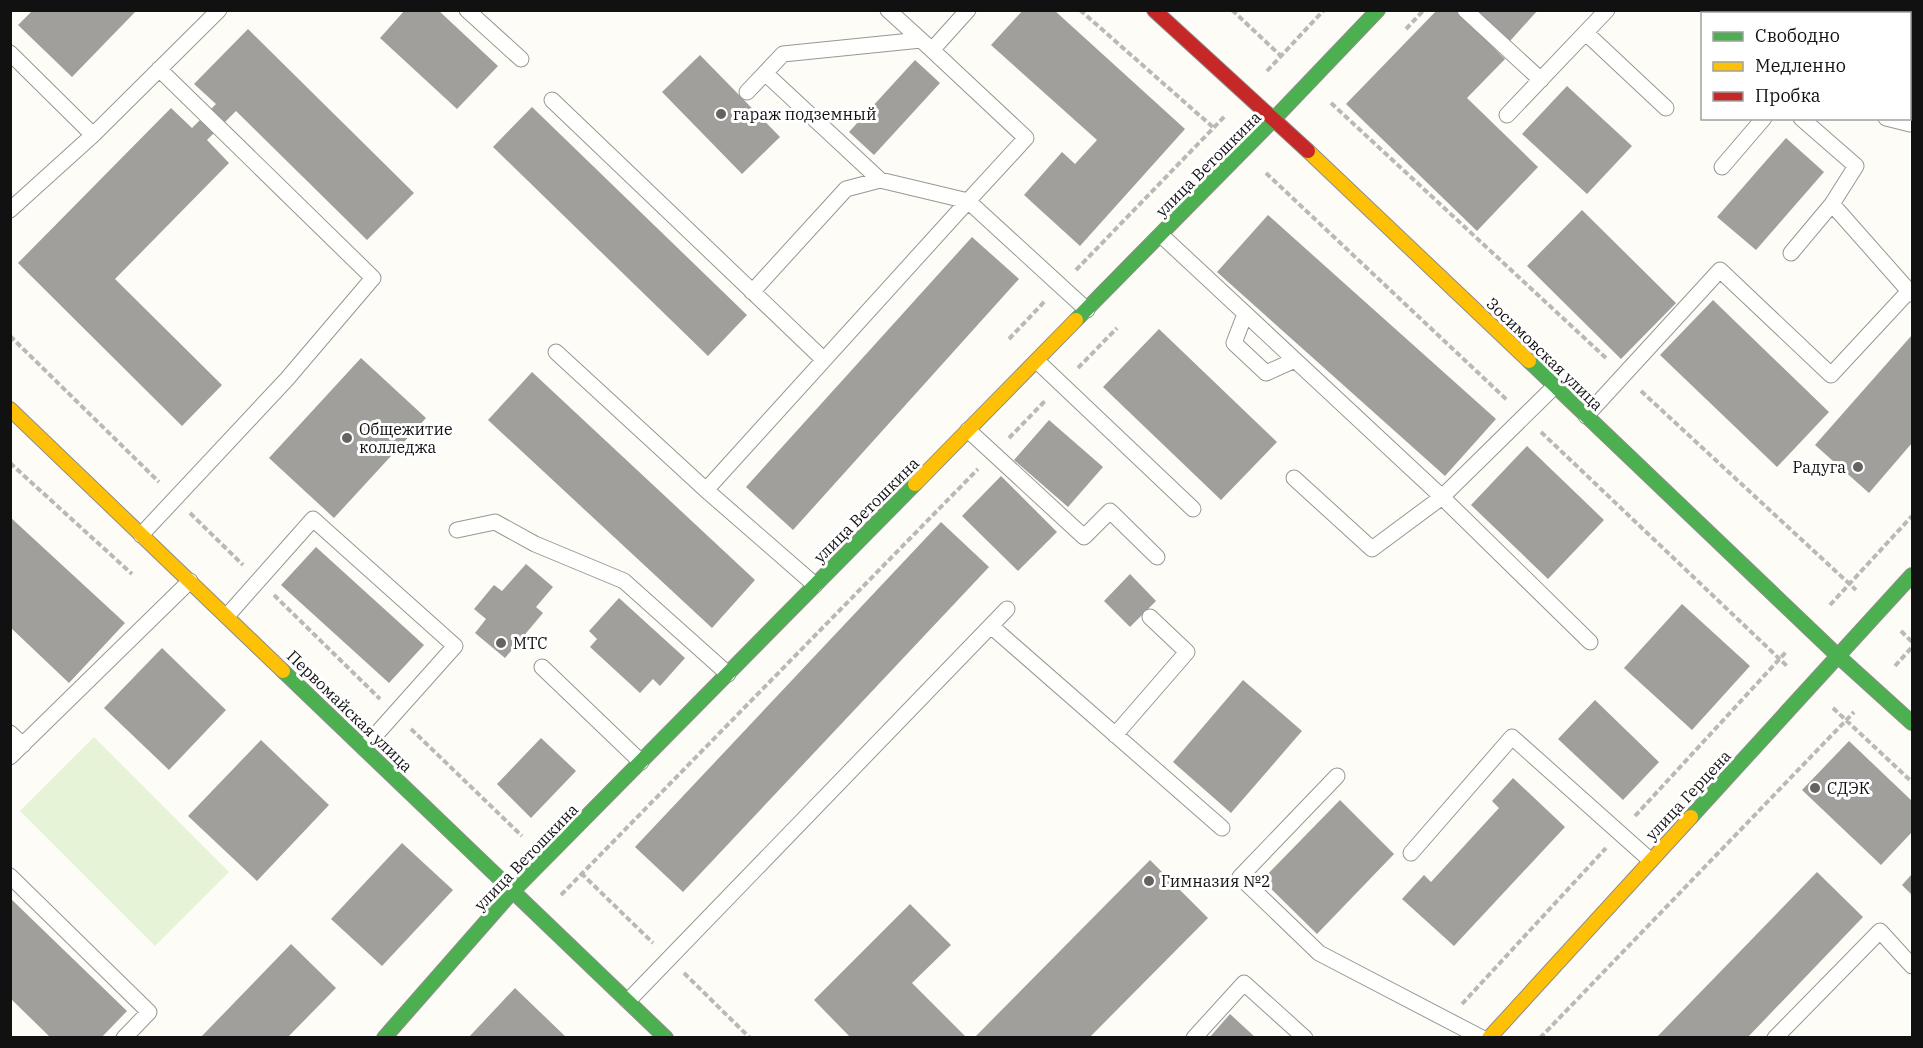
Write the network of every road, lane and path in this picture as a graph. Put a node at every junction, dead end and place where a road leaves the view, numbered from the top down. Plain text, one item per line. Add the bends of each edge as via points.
1 (219, 10) edge
2 (467, 10) edge
3 (888, 10) edge
4 (968, 10) edge
5 (1080, 10) edge
6 (1154, 10) edge
7 (1232, 10) edge
8 (1378, 10) edge
9 (1466, 10) edge
10 (1607, 10) edge
11 (1586, 33) junction
12 (926, 45) junction
13 (10, 53) edge
14 (521, 59) dead end
15 (159, 69) junction
16 (765, 73) junction
17 (1541, 80) junction
18 (1309, 83) junction
19 (747, 92) dead end
20 (552, 100) dead end
21 (1666, 108) dead end
22 (1507, 115) dead end
23 (1274, 119) junction
24 (1762, 120) edge
25 (1803, 120) edge
26 (1894, 120) edge
27 (1910, 124) dead end
28 (93, 135) junction
29 (1242, 152) junction
30 (1722, 167) dead end
31 (880, 180) junction
32 (968, 201) junction
33 (1832, 204) junction
34 (10, 210) edge
35 (1161, 235) junction
36 (1791, 253) dead end
37 (752, 292) junction
38 (1911, 293) edge
39 (1087, 310) junction
40 (1245, 314) junction
41 (1120, 325) dead end
42 (10, 336) edge
43 (556, 352) dead end
44 (824, 360) junction
45 (1037, 360) junction
46 (1295, 360) junction
47 (1623, 375) junction
48 (1062, 384) junction
49 (1555, 386) junction
50 (10, 409) edge
51 (1524, 416) junction
52 (1586, 416) junction
53 (968, 430) junction
54 (993, 454) junction
55 (1294, 478) dead end
56 (706, 490) junction
57 (1442, 497) junction
58 (175, 498) junction
59 (1193, 509) dead end
60 (1912, 516) edge
61 (457, 530) dead end
62 (141, 535) junction
63 (1157, 557) dead end
64 (1912, 575) edge
65 (258, 580) junction
66 (190, 581) junction
67 (1850, 584) junction
68 (815, 585) junction
69 (1007, 609) dead end
70 (1879, 611) junction
71 (227, 616) junction
72 (1150, 617) dead end
73 (991, 626) junction
74 (1809, 628) junction
75 (1590, 642) dead end
76 (1912, 642) edge
77 (1838, 656) junction
78 (1779, 660) junction
79 (542, 667) dead end
80 (728, 674) junction
81 (1809, 687) junction
82 (395, 713) junction
83 (1846, 720) junction
84 (1912, 723) edge
85 (10, 733) edge
86 (1115, 735) junction
87 (23, 745) junction
88 (364, 748) junction
89 (10, 758) edge
90 (641, 762) junction
91 (1337, 776) dead end
92 (1912, 782) edge
93 (1222, 828) dead end
94 (1411, 853) dead end
95 (546, 859) junction
96 (1650, 860) junction
97 (582, 873) junction
98 (10, 876) edge
99 (513, 891) junction
100 (670, 959) junction
101 (1912, 966) edge
102 (628, 1001) junction
103 (124, 1038) edge
104 (384, 1038) edge
105 (666, 1038) edge
106 (750, 1038) edge
107 (1194, 1038) edge
108 (1305, 1038) edge
109 (1482, 1038) edge
110 (1489, 1038) edge
111 (1540, 1038) edge
112 (1775, 1038) edge

1 - 15 lane
2 - 14 lane
3 - 12 lane
4 - 12 lane
5 - 29 path
6 - 23 street, Зосимовская улица
7 - 18 path
8 - 18 street, улица Ветошкина
9 - 17 lane
10 - 11 lane
11 - 17 lane
11 - 21 lane
12 - 16 lane via 783,54
12 - 32 lane via 1026,138
13 - 28 lane
15 - 28 lane
15 - 58 lane via 373,278 287,379
16 - 19 lane
16 - 31 lane
17 - 22 lane
18 - 23 street, улица Ветошкина
18 - 47 path
20 - 37 lane
23 - 29 street, улица Ветошкина
23 - 49 street, Зосимовская улица
24 - 30 lane
25 - 33 lane via 1856,166
26 - 27 lane
28 - 34 lane
29 - 35 street, улица Ветошкина
29 - 51 path
31 - 32 lane
31 - 37 lane via 846,189
32 - 39 lane
32 - 44 lane
33 - 36 lane
33 - 38 lane
35 - 39 street, улица Ветошкина
35 - 40 lane
37 - 44 lane
38 - 47 lane via 1831,375 1720,270
39 - 45 street, улица Ветошкина
40 - 46 lane
40 - 46 lane via 1234,343 1266,373
41 - 48 path
42 - 58 path
43 - 56 lane
44 - 56 lane
45 - 48 lane
45 - 53 street, улица Ветошкина
46 - 57 lane
47 - 52 lane
47 - 67 path
48 - 54 path
48 - 59 lane
49 - 51 lane
49 - 52 street, Зосимовская улица
50 - 62 street, Первомайская улица
51 - 57 lane
51 - 78 path
52 - 74 street, Зосимовская улица
53 - 54 lane
53 - 68 street, улица Ветошкина
54 - 63 lane via 1084,537 1110,511
54 - 97 path
55 - 57 lane via 1372,549
56 - 68 lane
57 - 75 lane
58 - 62 lane
58 - 65 path
60 - 67 path
61 - 80 lane via 495,522 535,544 624,581
62 - 66 street, Первомайская улица
64 - 70 street, улица Герцена
65 - 71 lane
65 - 82 path
65 - 82 lane via 313,519 455,646
66 - 71 street, Первомайская улица
66 - 87 lane
67 - 70 path
67 - 74 path
68 - 80 street, улица Ветошкина
69 - 73 lane
70 - 76 path
70 - 77 street, улица Герцена
71 - 88 street, Первомайская улица
72 - 86 lane via 1187,652
73 - 86 lane
73 - 100 lane
74 - 77 street, Зосимовская улица
74 - 78 path
77 - 81 street, улица Герцена
77 - 84 street, Зосимовская улица
78 - 81 path
79 - 90 lane
80 - 90 street, улица Ветошкина
81 - 83 path
81 - 96 street, улица Герцена
82 - 88 lane
82 - 95 path
83 - 92 path
83 - 111 path
85 - 87 lane
86 - 93 lane
87 - 89 lane
88 - 99 street, Первомайская улица
90 - 95 street, улица Ветошкина
91 - 109 lane via 1240,877 1319,953
94 - 96 lane via 1512,737
95 - 97 path
95 - 99 street, улица Ветошкина
96 - 110 street, улица Герцена
97 - 100 path
98 - 103 lane via 149,1012
99 - 102 street, Первомайская улица
99 - 104 street, улица Ветошкина
100 - 102 lane
100 - 106 path
101 - 112 lane via 1880,932
102 - 105 street, Первомайская улица
107 - 108 lane via 1244,983

